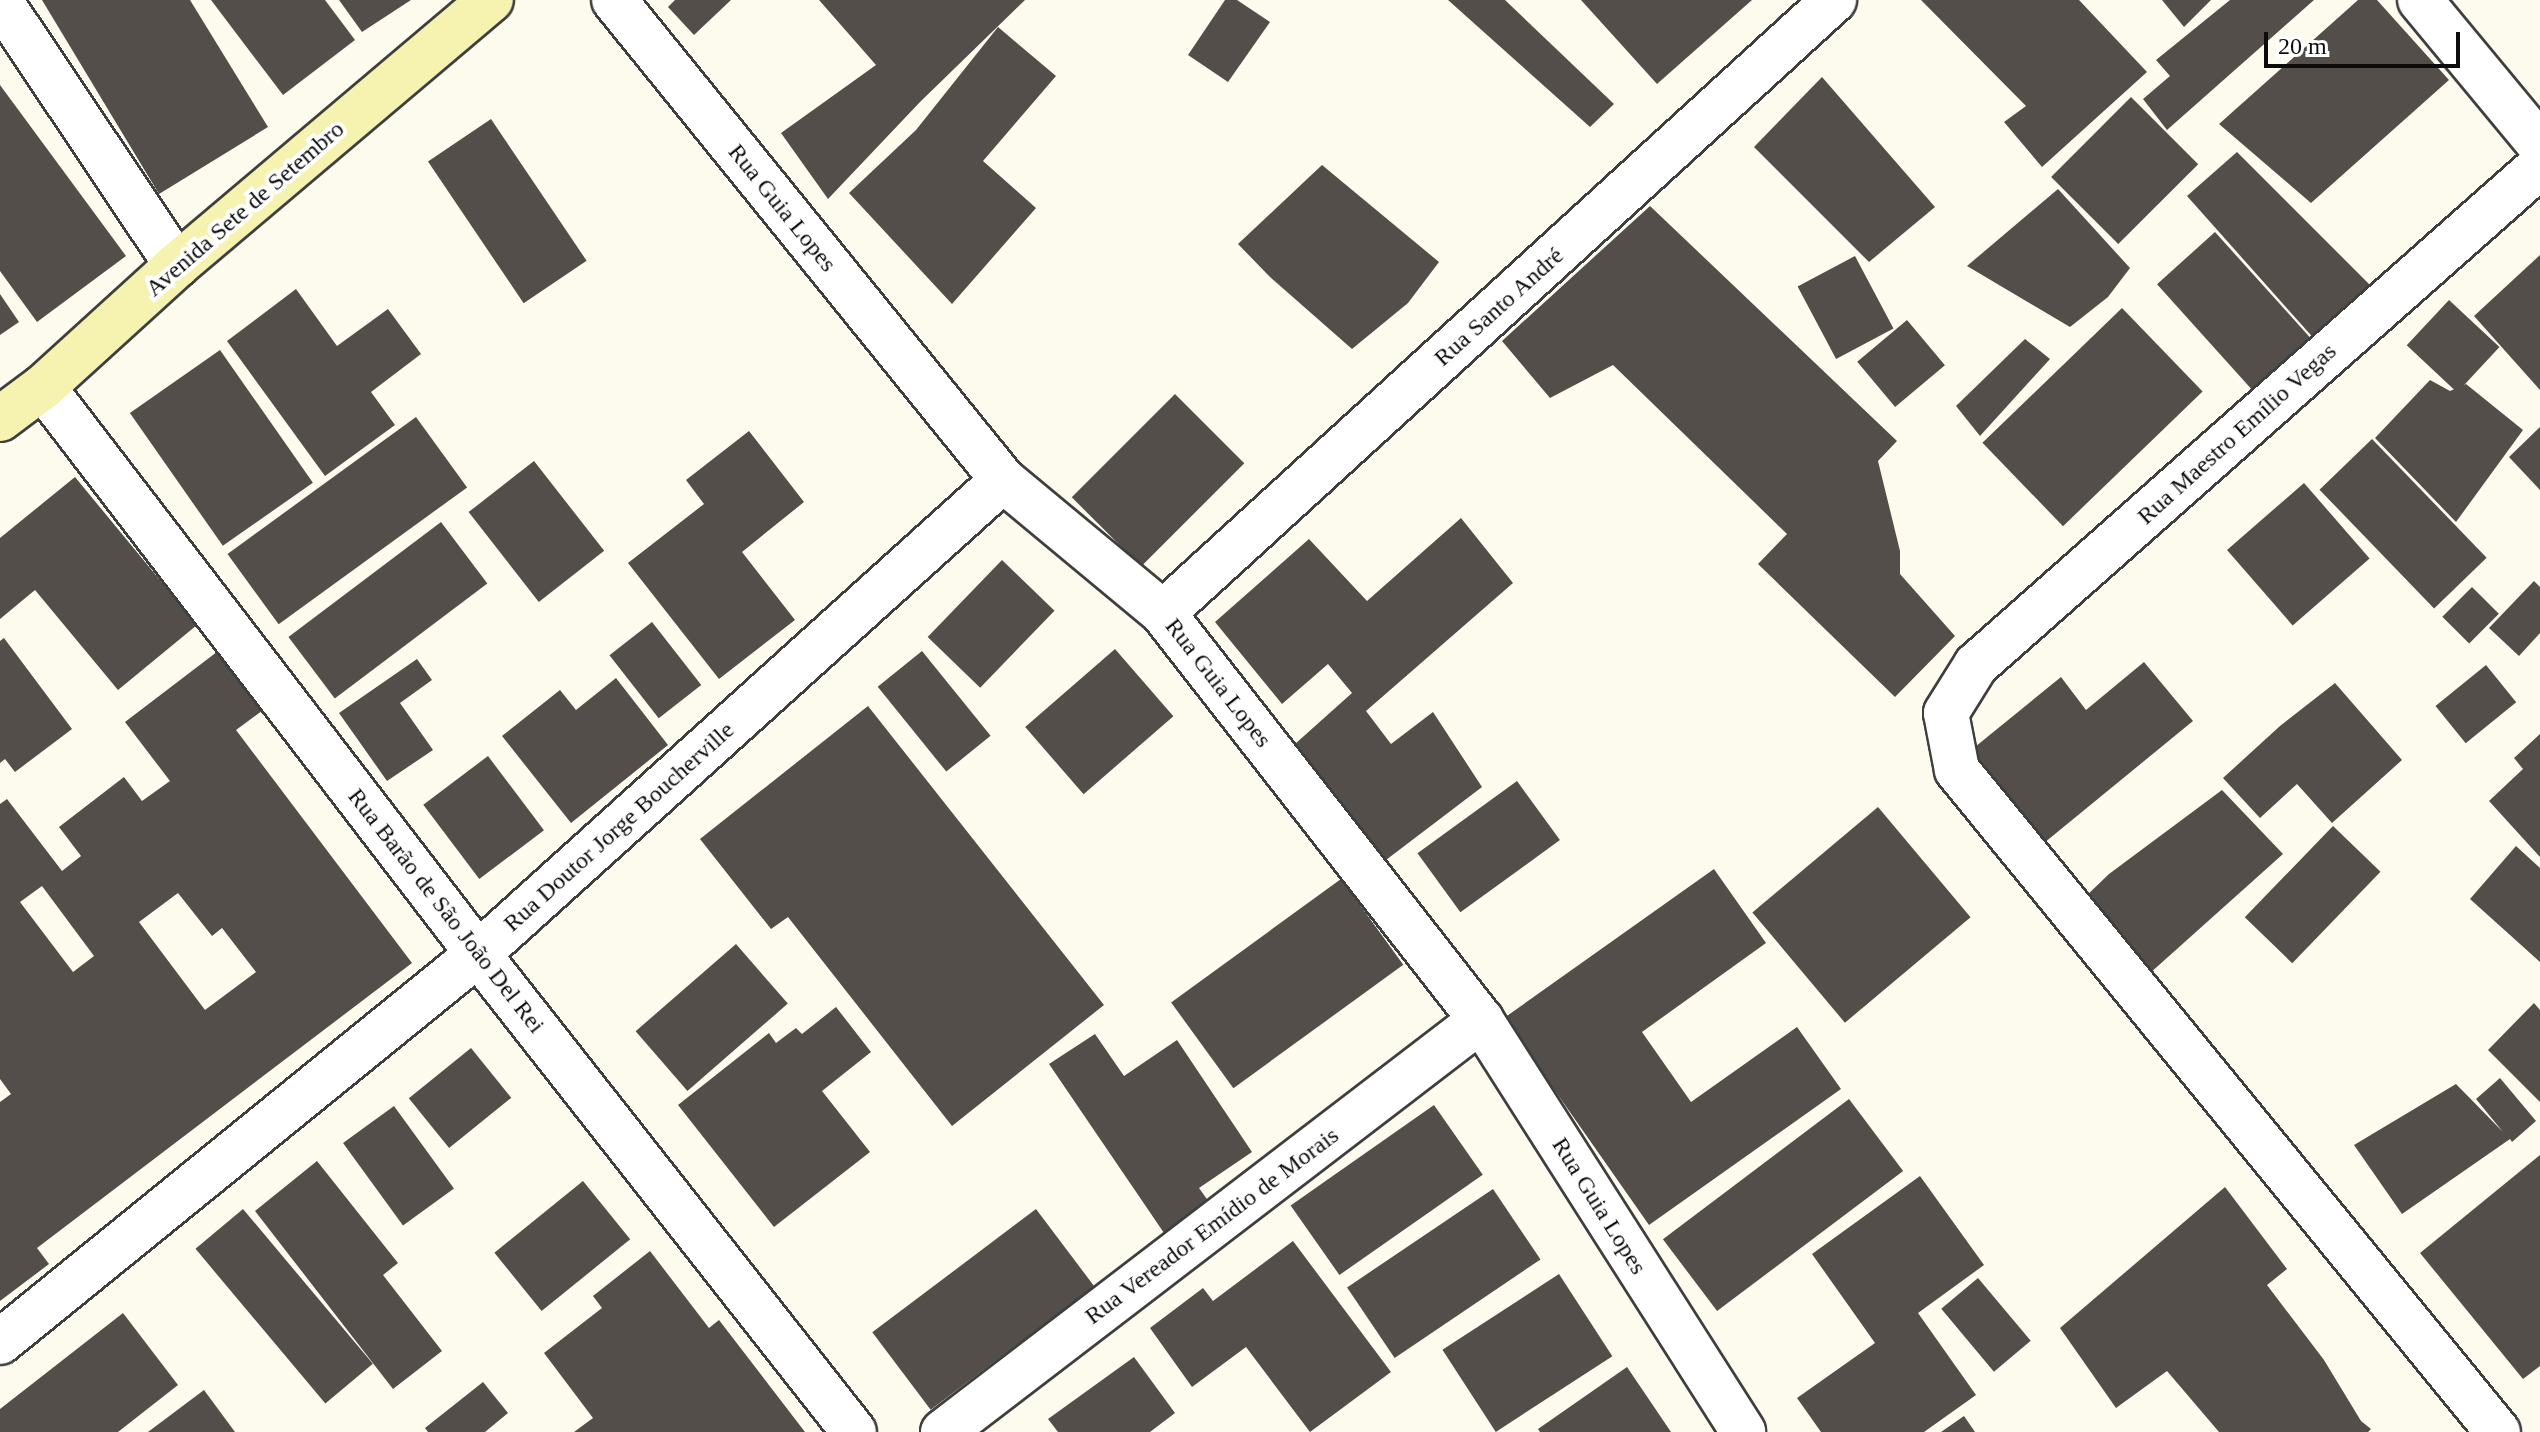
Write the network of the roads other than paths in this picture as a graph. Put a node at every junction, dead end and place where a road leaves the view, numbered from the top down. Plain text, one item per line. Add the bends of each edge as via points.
1 (491, 0) edge
2 (614, 0) edge
3 (1834, 0) edge
4 (2420, 0) edge
5 (0, 1) edge
6 (2540, 145) edge
7 (2540, 166) edge
8 (177, 265) junction
9 (43, 387) junction
10 (0, 419) edge
11 (1003, 480) junction
12 (1163, 613) junction
13 (478, 954) junction
14 (1481, 1020) junction
15 (0, 1342) edge
16 (854, 1432) edge
17 (943, 1432) edge
18 (1743, 1432) edge
19 (2498, 1432) edge

1 - 8 main road, Avenida Sete de Setembro
2 - 11 street, Rua Guia Lopes
3 - 12 street, Rua Santo André
4 - 6 street
5 - 8 street
7 - 19 street, Rua Maestro Emílio Vegas via 1976,665 1946,713 1957,770
8 - 9 main road, Avenida Sete de Setembro
9 - 10 main road, Avenida Sete de Setembro
9 - 13 street, Rua Barão de São João Del Rei
11 - 12 street, Rua Guia Lopes
11 - 13 street, Rua Doutor Jorge Boucherville
12 - 14 street, Rua Guia Lopes
13 - 15 street, Rua Doutor Jorge Boucherville
13 - 16 street, Rua Barão de São João Del Rei
14 - 17 street, Rua Vereador Emídio de Morais
14 - 18 street, Rua Guia Lopes

